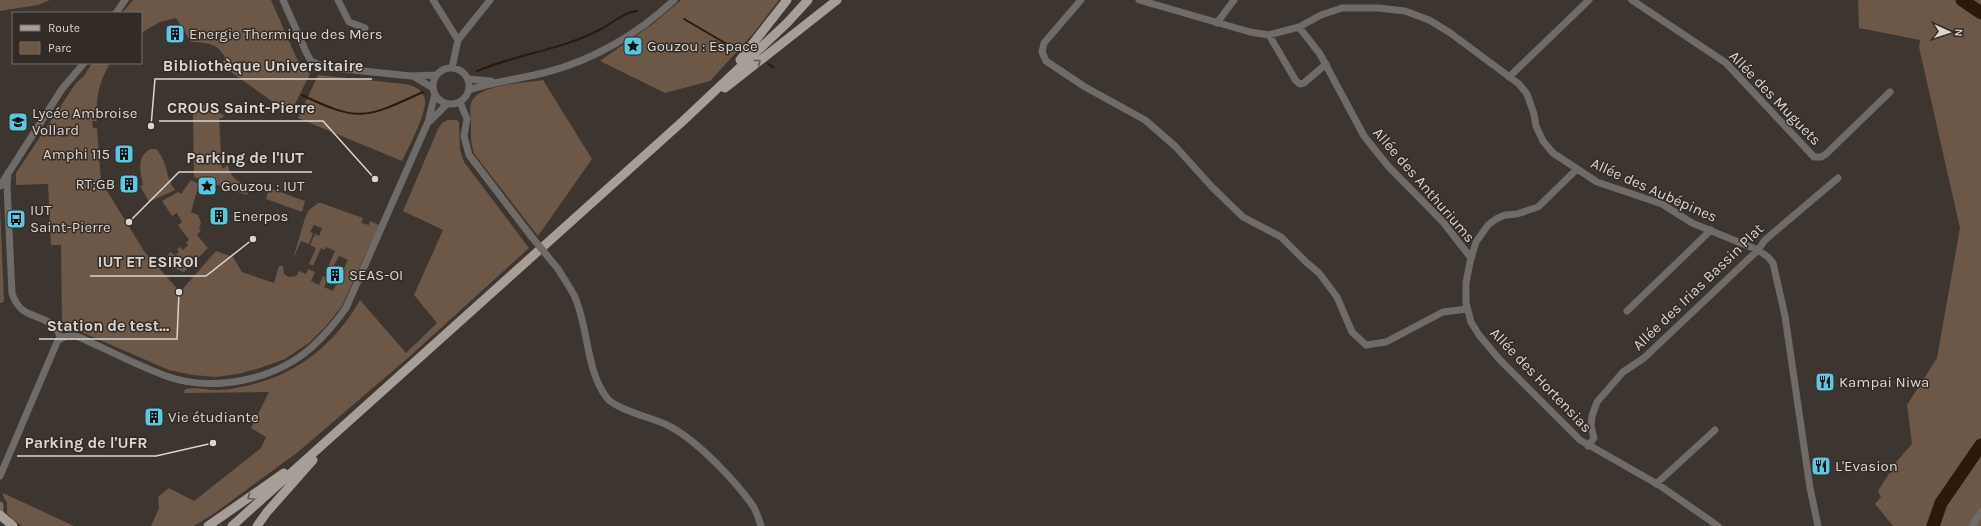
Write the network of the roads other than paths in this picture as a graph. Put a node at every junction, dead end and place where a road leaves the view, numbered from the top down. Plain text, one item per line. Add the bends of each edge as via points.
1 (125, 0) edge
2 (283, 0) edge
3 (338, 0) edge
4 (433, 0) edge
5 (490, 0) edge
6 (674, 0) edge
7 (787, 0) edge
8 (808, 0) edge
9 (837, 0) edge
10 (1081, 0) edge
11 (1139, 0) edge
12 (1234, 0) edge
13 (1588, 0) edge
14 (1632, 0) edge
15 (117, 12) edge
16 (1216, 23) junction
17 (1299, 27) junction
18 (365, 28) dead end
19 (1270, 35) junction
20 (458, 40) junction
21 (83, 64) edge
22 (1326, 64) junction
23 (452, 68) junction
24 (436, 75) junction
25 (411, 76) junction
26 (1509, 77) junction
27 (468, 79) junction
28 (495, 82) junction
29 (717, 88) junction
30 (469, 90) junction
31 (434, 91) junction
32 (1890, 92) dead end
33 (460, 102) junction
34 (447, 104) junction
35 (683, 121) junction
36 (428, 122) junction
37 (1577, 169) junction
38 (8, 173) junction
39 (1838, 178) dead end
40 (0, 186) edge
41 (1711, 230) junction
42 (1758, 250) junction
43 (1471, 258) junction
44 (1467, 309) junction
45 (1627, 311) dead end
46 (61, 338) junction
47 (348, 422) junction
48 (1715, 430) dead end
49 (1588, 446) junction
50 (0, 476) edge
51 (1656, 484) junction
52 (0, 505) edge
53 (1981, 512) edge
54 (0, 516) edge
55 (13, 526) edge
56 (208, 526) edge
57 (232, 526) edge
58 (258, 526) edge
59 (761, 526) edge
60 (1718, 526) edge
61 (1818, 526) edge
62 (1972, 526) edge

1 - 15 street
2 - 25 street via 307,54 317,65
3 - 18 street via 349,22
4 - 20 street
5 - 20 street
6 - 28 street via 646,24 600,52 546,72
7 - 29 main road
8 - 29 main road
35 -> 9 main road
10 - 44 street via 1044,43 1042,52 1046,61 1085,87 1145,120 1175,146 1212,187 1243,216 1281,237 1319,273 1337,297 1352,332 1366,345 1386,342 1443,312
11 - 16 street, Allée des Aubépines
12 - 16 street
13 - 26 street
14 - 32 street, Allée des Muguets via 1726,63 1814,157 1826,154
16 - 19 street, Allée des Aubépines
17 - 19 street, Allée des Aubépines
17 - 22 street, Allée des Anthuriums via 1317,48
17 - 26 street, Allée des Aubépines via 1321,15 1342,8 1405,10 1449,32
19 - 22 street via 1296,82 1304,83
20 - 23 street
21 - 38 street via 62,89
22 - 43 street, Allée des Anthuriums via 1364,136 1388,166 1443,222
23 - 24 street
23 - 27 street via 463,72
24 - 25 street
24 - 31 street
25 - 31 street
26 - 37 street, Allée des Aubépines via 1527,94 1536,126 1544,141 1553,153
27 - 28 street
27 - 30 street
28 - 30 street
29 - 35 main road
30 - 33 street
31 - 34 street via 440,100
31 - 36 street
33 - 34 street
33 - 59 street, bridge via 467,119 464,136 469,155 558,269 574,295 593,366 608,400 631,412 665,424 688,438 728,476 754,507
34 - 36 street
35 - 47 main road
36 - 46 street via 346,308 311,348 286,364 262,375 239,381 216,384 192,382 167,376 79,337 71,335
37 - 41 street, Allée des Aubépines via 1597,182 1662,204
37 - 43 street, Allée des Hortensias via 1538,207 1505,215 1492,222 1476,242
38 - 40 street
38 - 46 street via 12,293 15,302 26,313 55,328
39 - 42 street, Allée des Irias Bassin Plat via 1765,240
41 - 42 street, Allée des Aubépines
41 - 45 street
42 - 49 street, Allée des Irias Bassin Plat via 1644,358 1628,367 1597,402 1591,426 1594,438
42 - 61 street, Allée des Aubépines via 1773,263 1777,278
43 - 44 street, Allée des Hortensias via 1466,283
44 - 49 street, Allée des Hortensias via 1471,322 1500,360
46 - 50 street
47 -> 56 main road via 284,473
47 - 57 main road
47 - 58 main road via 267,512
48 - 51 street
49 - 51 street, Allée des Hortensias
51 - 60 street, Allée des Hortensias
52 - 54 street
53 - 62 street
54 - 55 main road

